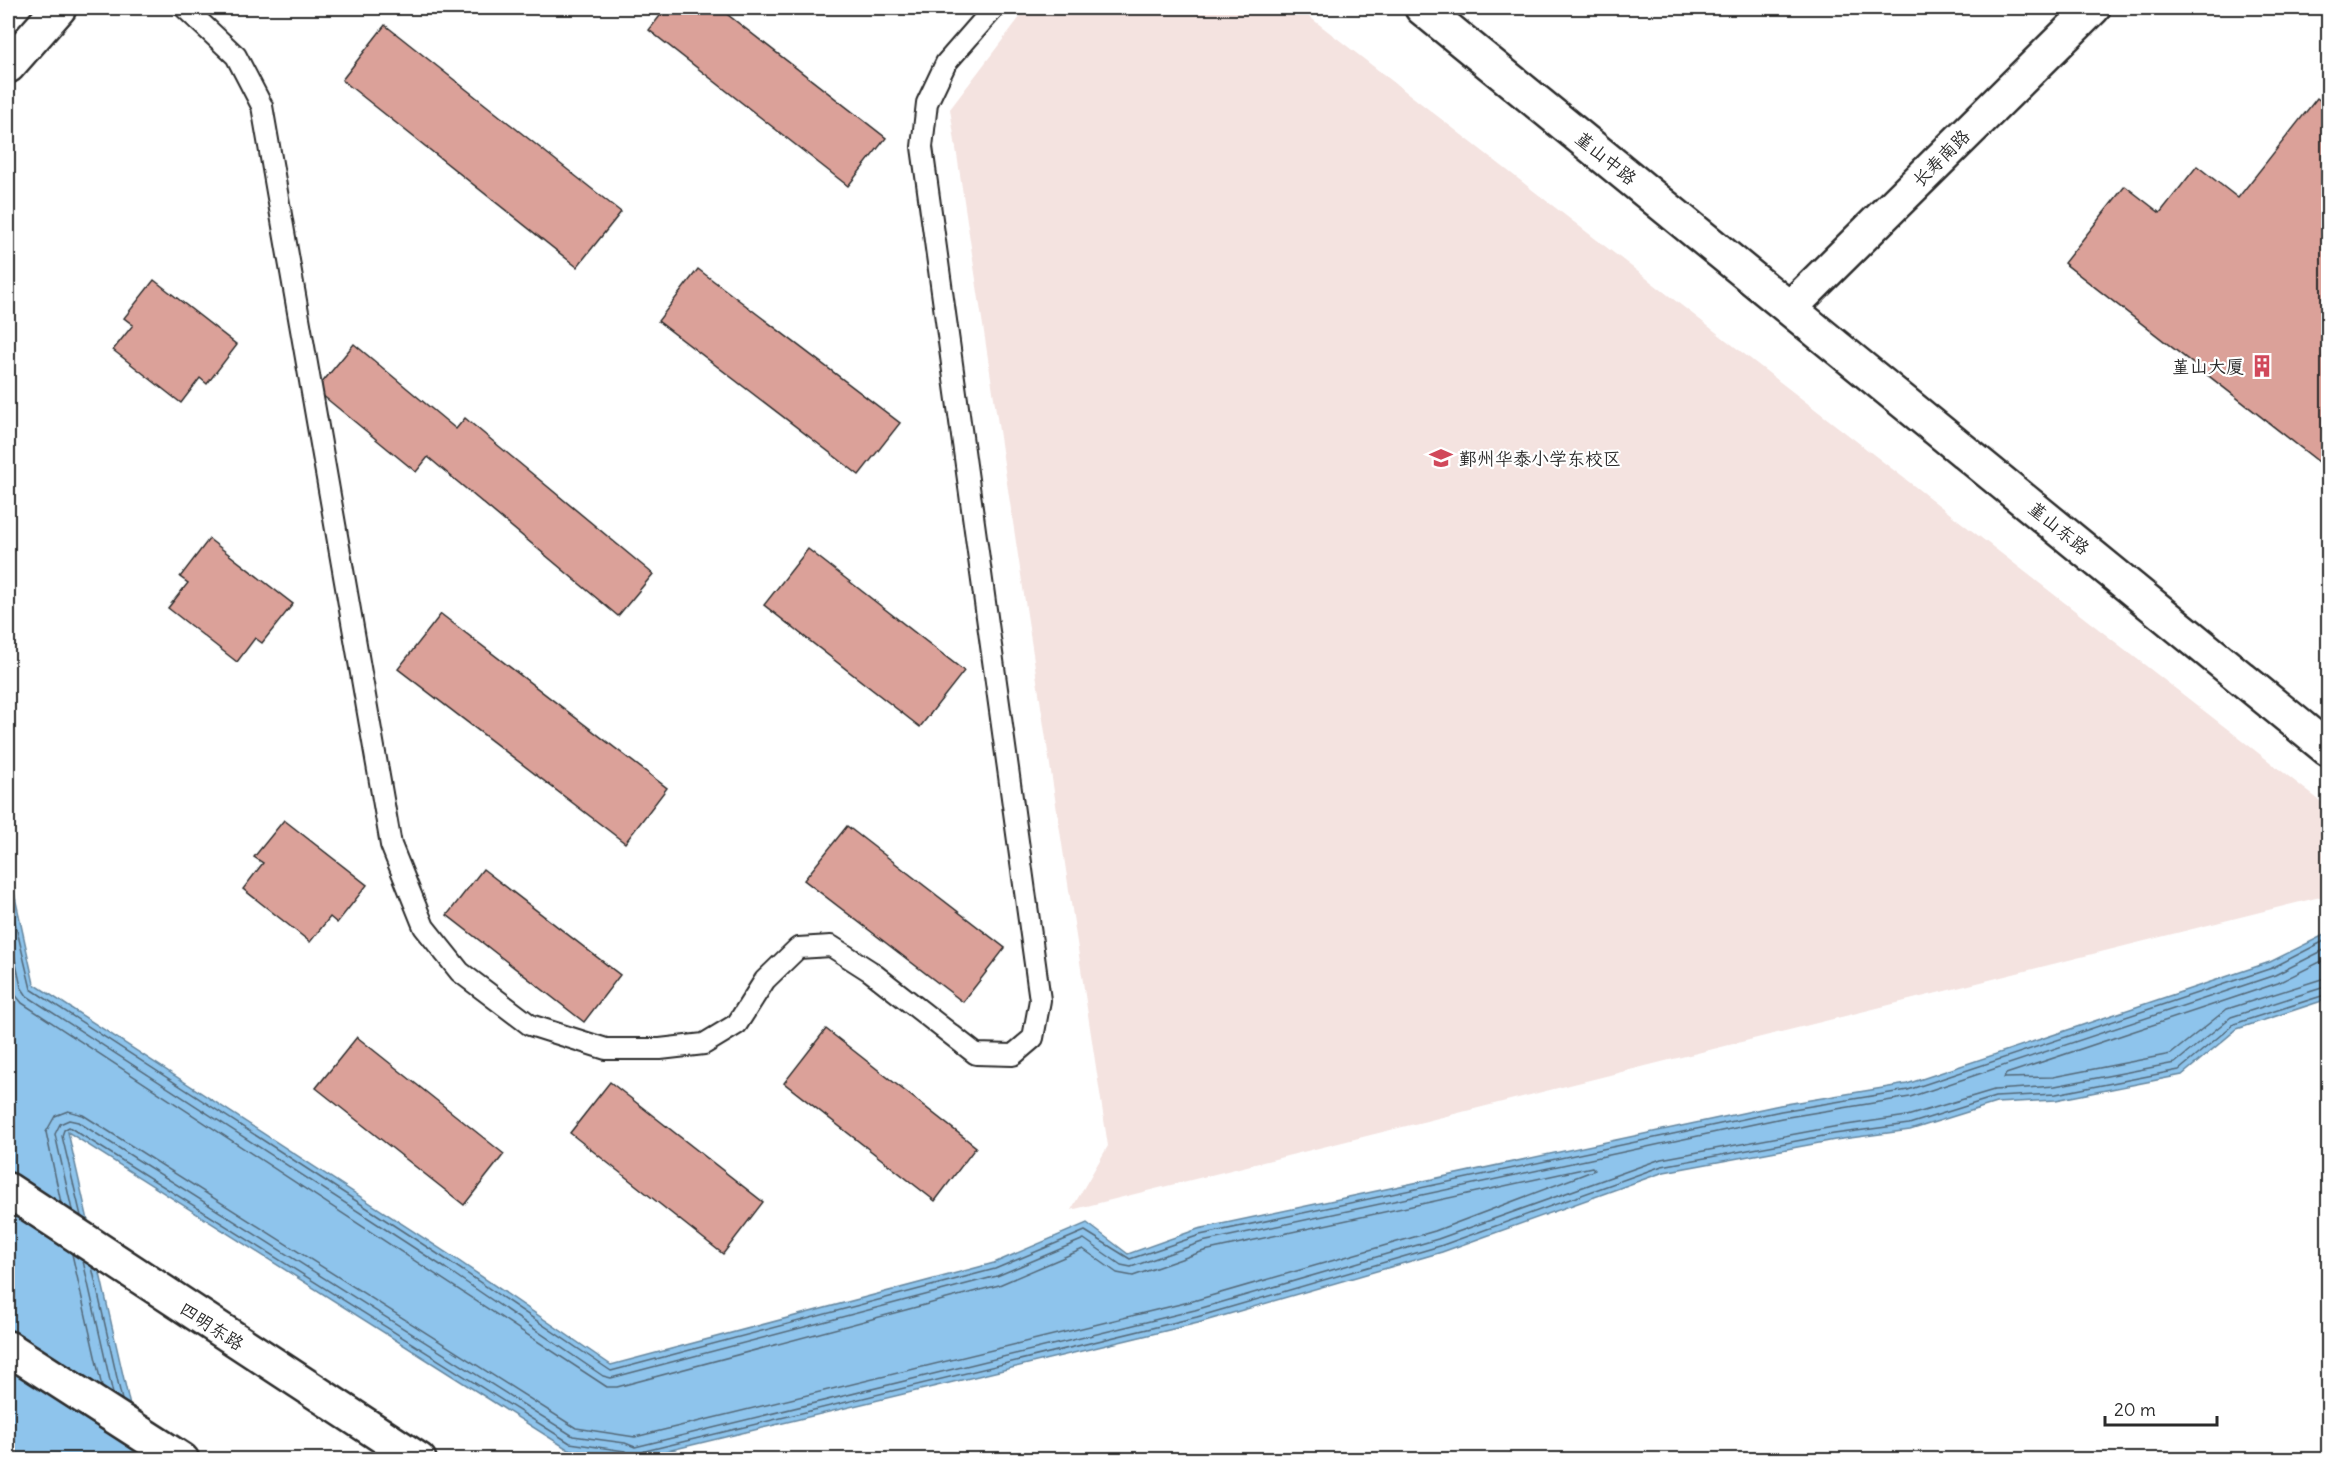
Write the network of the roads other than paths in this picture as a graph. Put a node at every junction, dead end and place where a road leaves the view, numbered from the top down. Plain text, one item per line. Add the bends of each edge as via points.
1 (185, 8) edge
2 (994, 8) edge
3 (1422, 8) edge
4 (2093, 8) edge
5 (57, 10) edge
6 (8, 66) edge
7 (1790, 308) junction
8 (2328, 749) edge
9 (8, 1190) edge
10 (8, 1348) edge
11 (182, 1460) edge
12 (419, 1460) edge

1 - 2 lane via 236,56 262,106 391,845 431,936 460,972 530,1025 606,1049 704,1044 736,1024 765,980 798,948 831,946 870,971 976,1054 1013,1055 1033,1038 1040,1000 922,147 927,104 946,63
3 - 7 street, 堇山中路
4 - 7 street, 长寿南路
5 - 6 street
7 - 8 street, 堇山东路
9 - 12 street, 四明东路
10 - 11 street

